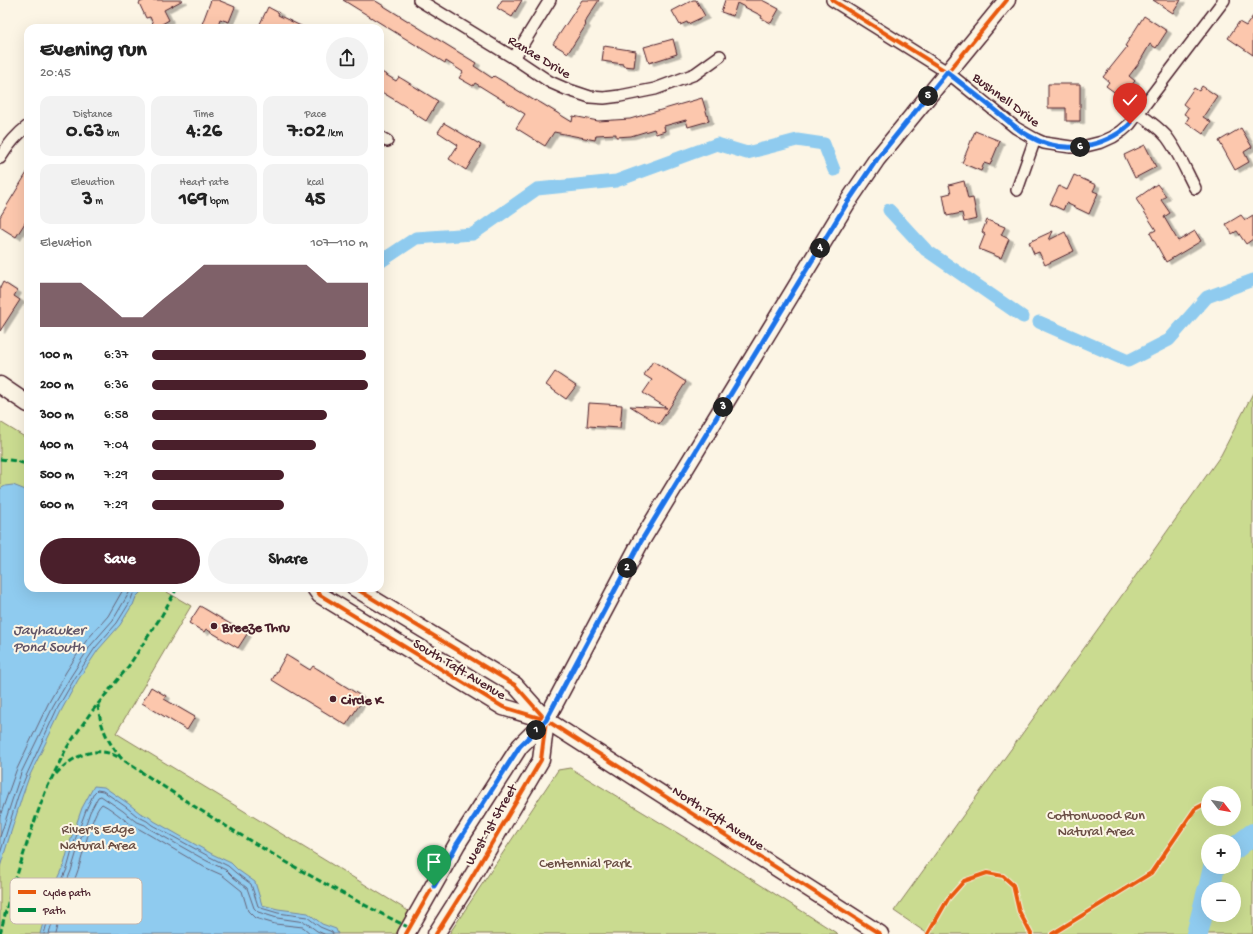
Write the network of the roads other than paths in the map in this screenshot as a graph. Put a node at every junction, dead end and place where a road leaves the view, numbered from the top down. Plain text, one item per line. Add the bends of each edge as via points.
1 (419, 0) edge
2 (550, 0) edge
3 (832, 0) edge
4 (1007, 0) edge
5 (1224, 0) edge
6 (720, 56) dead end
7 (514, 58) junction
8 (947, 72) junction
9 (1139, 114) junction
10 (24, 129) edge
11 (1035, 139) junction
12 (0, 158) edge
13 (1195, 188) dead end
14 (1017, 190) dead end
15 (0, 384) edge
16 (24, 401) edge
17 (318, 592) edge
18 (362, 592) edge
19 (546, 720) junction
20 (406, 934) edge
21 (436, 934) edge
22 (880, 934) edge

1 - 7 street, Ranae Drive
2 - 7 street
3 - 8 street, Bushnell Drive
4 - 8 main road, West 1st Street
5 - 9 street, Bushnell Drive
6 - 7 street, Ranae Drive via 695,74 655,89 604,98 566,90
8 - 11 street, Bushnell Drive via 1016,128
8 - 19 main road, West 1st Street via 877,159 847,203 640,543
9 - 11 street, Bushnell Drive via 1113,137 1092,145 1071,147
9 - 13 street via 1166,137
10 - 12 street via 10,142
11 - 14 street
15 - 16 main road
17 - 19 main road, South Taft Avenue via 504,707
18 - 19 main road, South Taft Avenue via 515,685
19 - 20 main road, West 1st Street via 520,746 457,844
19 - 21 main road, West 1st Street via 541,760
19 - 22 main road, North Taft Avenue

